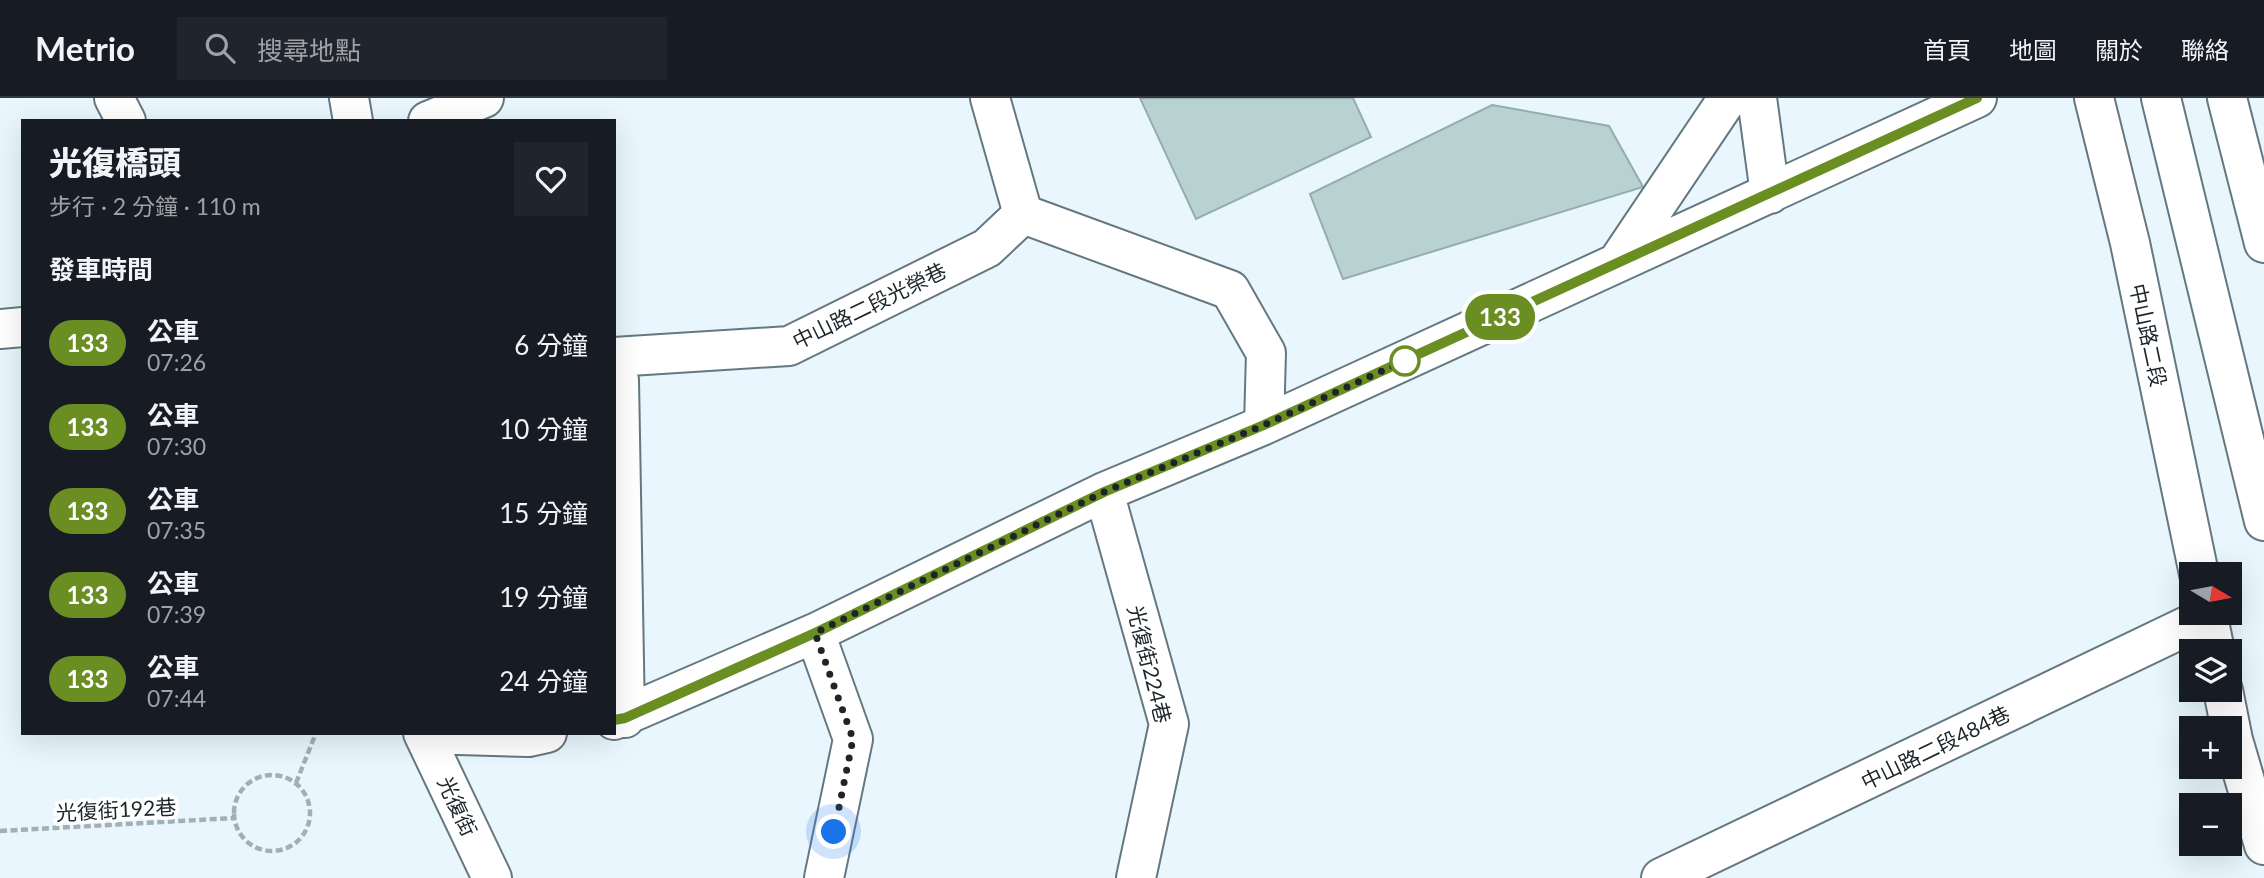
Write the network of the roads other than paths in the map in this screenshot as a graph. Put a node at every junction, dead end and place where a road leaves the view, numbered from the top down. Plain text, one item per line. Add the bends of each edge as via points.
1 (114, 98) edge
2 (349, 98) edge
3 (484, 98) edge
4 (989, 98) edge
5 (1728, 98) edge
6 (1757, 98) edge
7 (1977, 98) edge
8 (2094, 98) edge
9 (2161, 98) edge
10 (2227, 98) edge
11 (125, 119) edge
12 (353, 119) edge
13 (433, 119) edge
14 (1770, 194) junction
15 (1023, 214) junction
16 (2264, 243) edge
17 (1617, 264) junction
18 (21, 327) edge
19 (0, 330) edge
20 (616, 357) edge
21 (616, 373) edge
22 (1264, 425) junction
23 (1104, 492) junction
24 (2264, 521) edge
25 (2196, 562) edge
26 (2210, 627) edge
27 (815, 633) junction
28 (2225, 702) edge
29 (620, 719) edge
30 (423, 735) edge
31 (458, 735) edge
32 (538, 735) edge
33 (2264, 845) edge
34 (492, 878) edge
35 (824, 878) edge
36 (1136, 878) edge
37 (1661, 878) edge

1 - 11 street
2 - 12 street
3 - 13 street
4 - 15 street
5 - 17 street
6 - 14 street
7 - 14 street
8 - 25 street, 中山路二段 via 2130,243
9 - 24 street
10 - 16 street
14 - 17 street
15 - 20 street, 中山路二段光榮巷 via 987,247 789,346
15 - 22 street via 1230,290 1266,353
17 - 22 street
18 - 19 street
21 - 29 street
22 - 23 street
23 - 27 street
23 - 36 street, 光復街224巷 via 1168,724
26 - 37 street, 中山路二段484巷
27 - 29 street
27 - 35 street via 853,739
28 - 33 street
30 - 34 street, 光復街
31 - 32 street, 光復街

